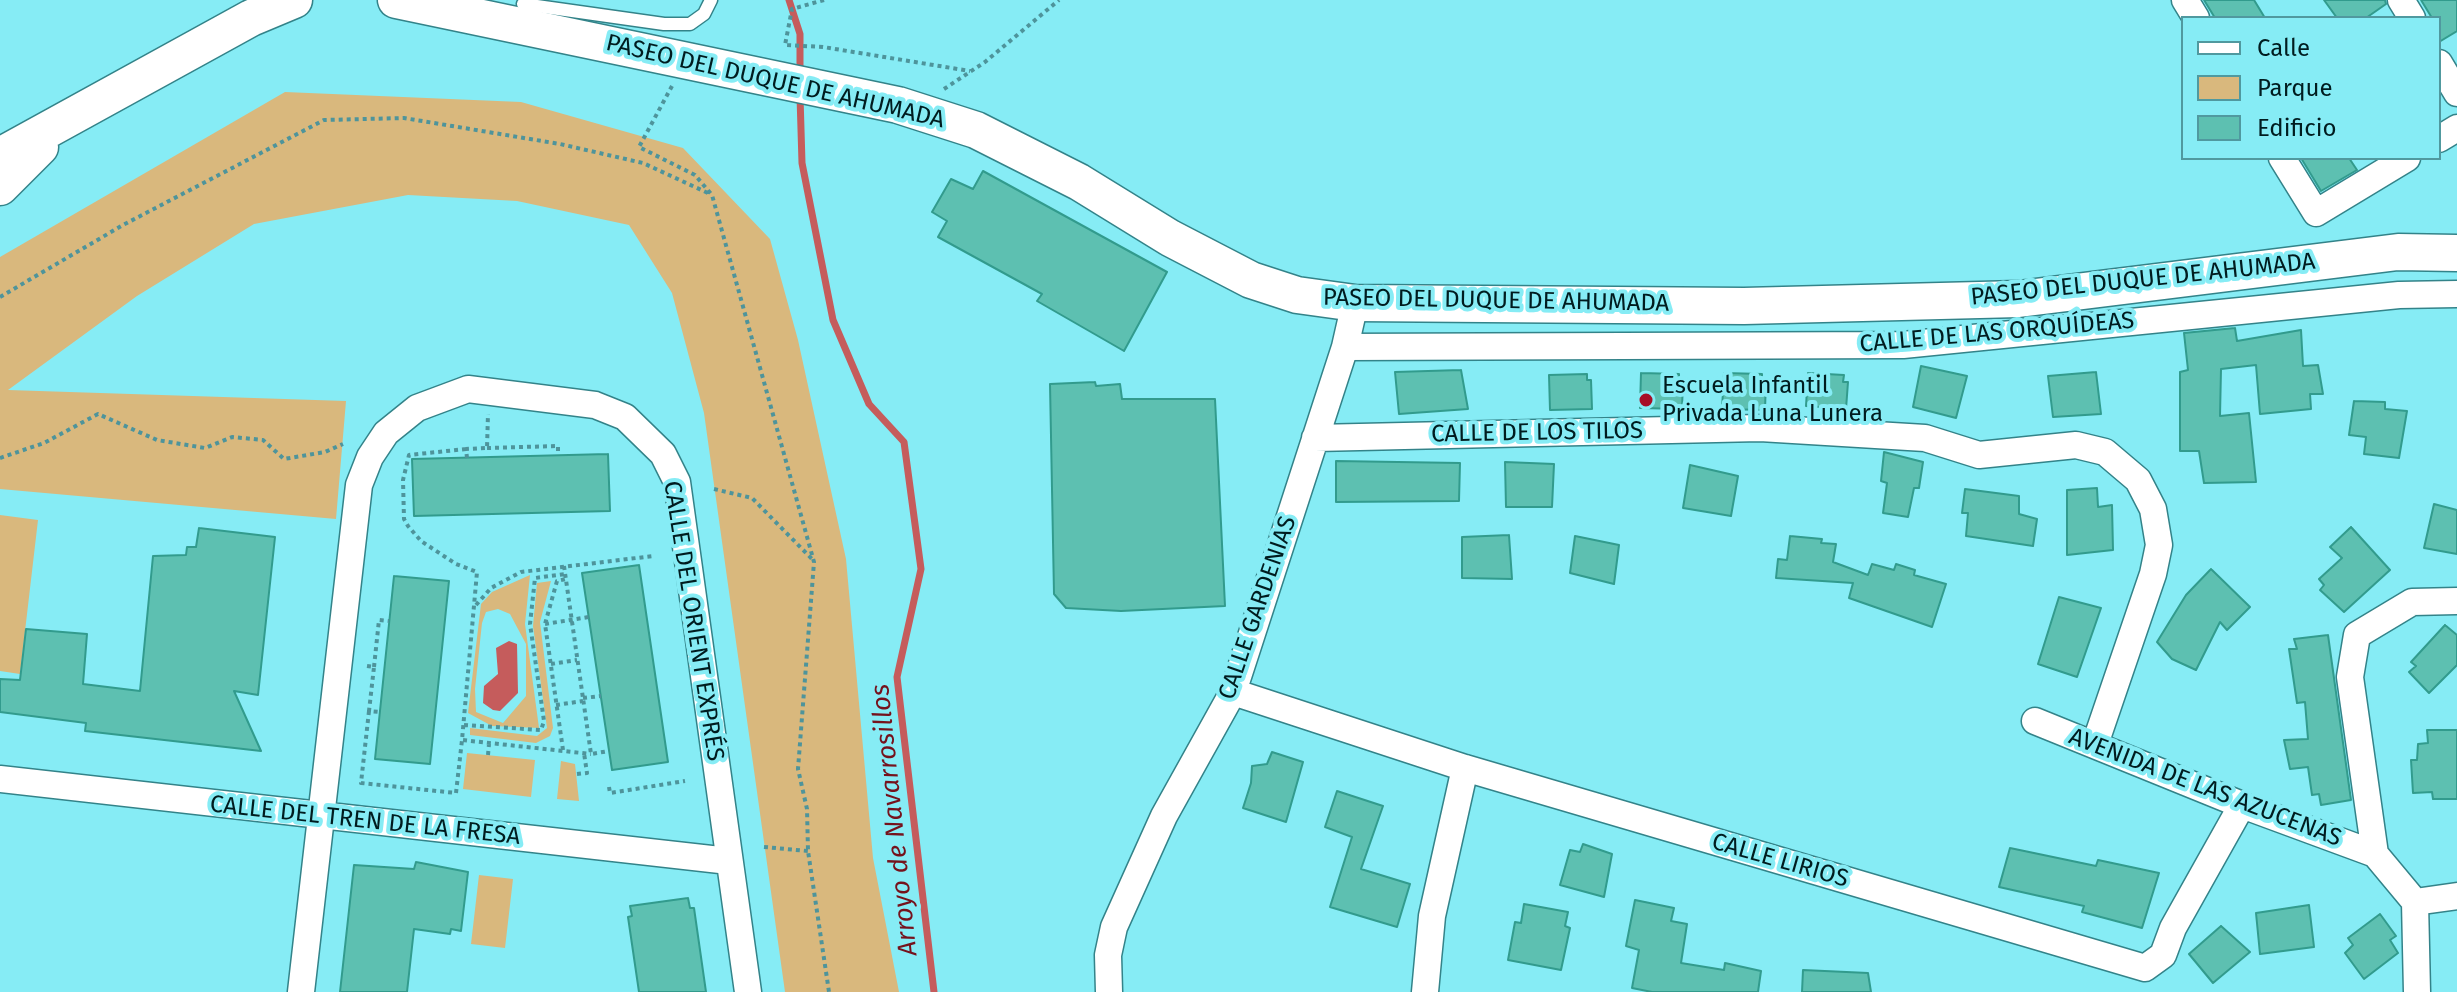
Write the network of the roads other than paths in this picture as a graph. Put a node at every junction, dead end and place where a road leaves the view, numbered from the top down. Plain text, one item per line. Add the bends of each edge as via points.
1 (294, 0) edge
2 (396, 0) edge
3 (711, 0) edge
4 (522, 10) edge
5 (2441, 66) edge
6 (2457, 93) edge
7 (64, 123) junction
8 (0, 156) edge
9 (2283, 160) edge
10 (2404, 160) edge
11 (0, 187) edge
12 (2457, 253) edge
13 (2457, 294) edge
14 (1355, 303) junction
15 (1345, 347) junction
16 (1315, 438) junction
17 (2457, 601) edge
18 (1233, 692) junction
19 (2035, 721) dead end
20 (2095, 744) junction
21 (1465, 768) junction
22 (0, 779) edge
23 (2242, 805) junction
24 (320, 817) junction
25 (2375, 854) junction
26 (729, 861) junction
27 (2457, 896) edge
28 (2415, 902) junction
29 (301, 992) edge
30 (748, 992) edge
31 (1109, 992) edge
32 (1425, 992) edge
33 (2417, 992) edge

1 - 7 main road via 251,18
2 - 4 main road, PASEO DEL DUQUE DE AHUMADA
3 - 4 lane via 690,24
4 - 14 main road, PASEO DEL DUQUE DE AHUMADA via 687,59 898,105 976,130 1251,280 1297,295
5 - 6 street
7 - 8 main road
7 - 11 main road
9 - 10 street via 2316,213
12 - 14 main road, PASEO DEL DUQUE DE AHUMADA via 2383,253 2019,299 1744,306
13 - 15 street, CALLE DE LAS ORQUÍDEAS via 2385,296 1903,345
14 - 15 street, CALLE GARDENIAS
15 - 16 street, CALLE GARDENIAS
16 - 18 street, CALLE GARDENIAS
16 - 20 street, CALLE DE LOS TILOS via 1760,428 1925,438 1979,455 2076,445 2105,452 2138,480 2153,509 2159,545
17 - 25 street via 2412,602 2357,635 2350,677
18 - 21 street, CALLE LIRIOS
18 - 31 street, CALLE GARDENIAS via 1164,816 1114,927
19 - 20 street, AVENIDA DE LAS AZUCENAS
20 - 23 street, AVENIDA DE LAS AZUCENAS
21 - 23 street, CALLE LIRIOS via 2145,968 2163,955
21 - 32 street via 1432,916
22 - 24 street, CALLE DEL TREN DE LA FRESA
23 - 25 street, AVENIDA DE LAS AZUCENAS
24 - 26 street, CALLE DEL TREN DE LA FRESA
24 - 26 street, CALLE DEL ORIENT EXPRÉS via 359,485 386,433 417,408 468,389 595,405 625,417 663,454 677,482
24 - 29 street, CALLE DEL ORIENT EXPRÉS
25 - 28 street
26 - 30 street, CALLE DEL ORIENT EXPRÉS
27 - 28 street
28 - 33 street

